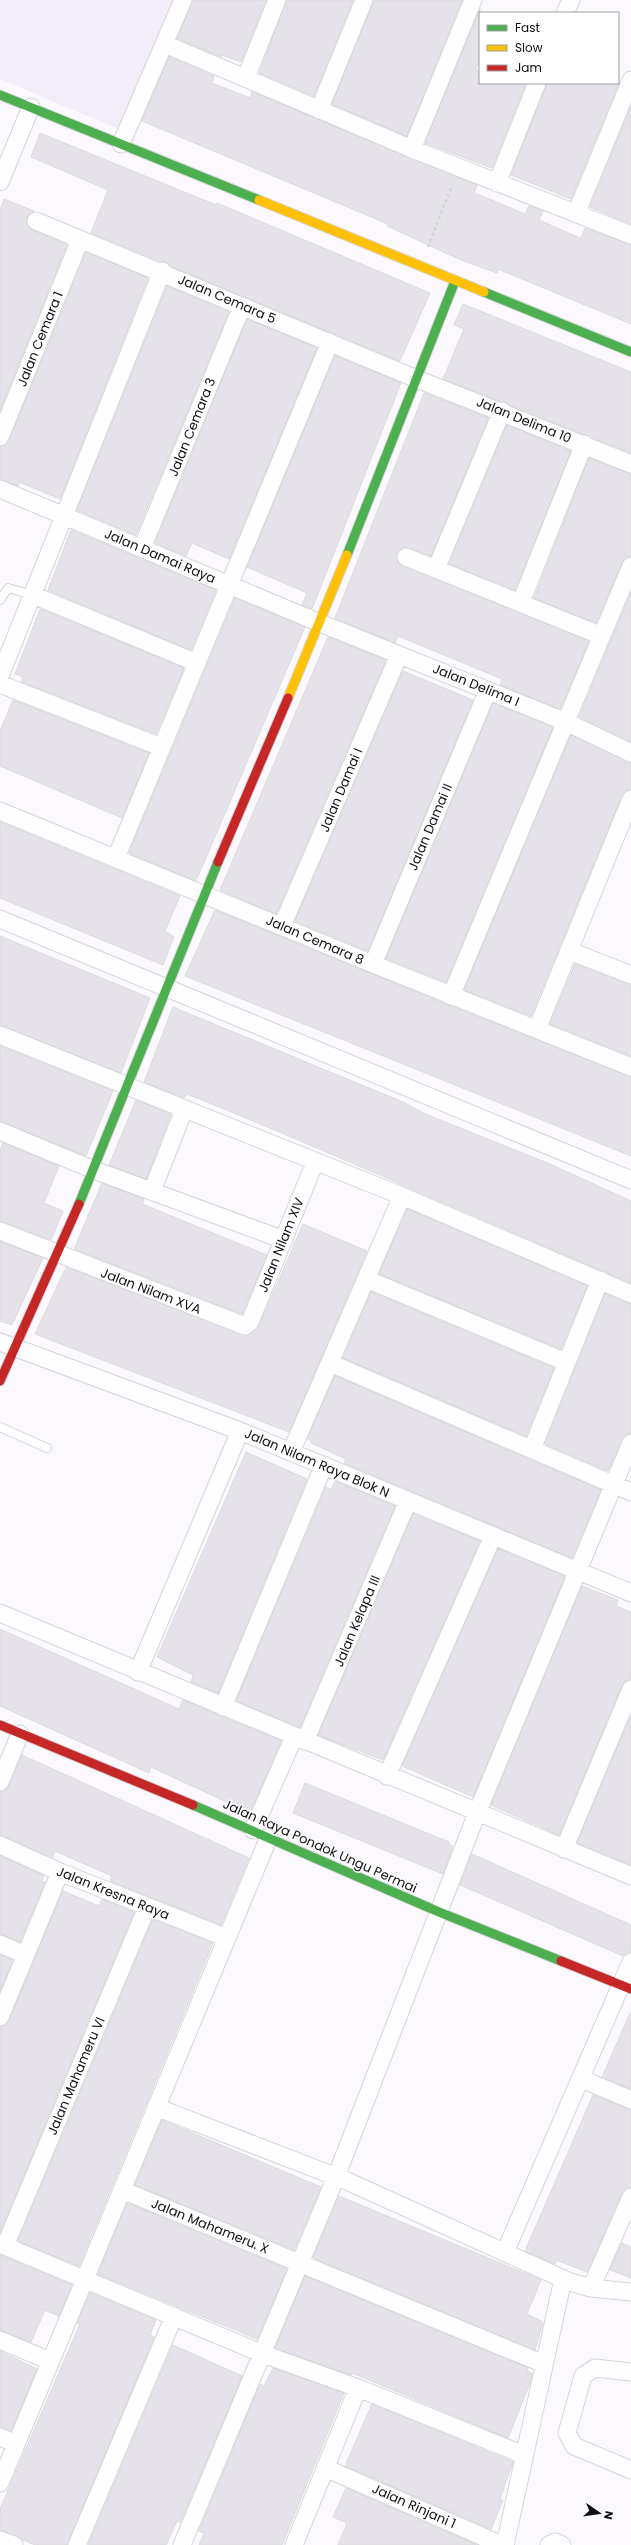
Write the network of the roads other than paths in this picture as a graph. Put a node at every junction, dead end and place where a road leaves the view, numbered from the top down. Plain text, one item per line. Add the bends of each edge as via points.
1 (183, 0) edge
2 (276, 0) edge
3 (364, 0) edge
4 (473, 0) edge
5 (571, 0) edge
6 (565, 12) edge
7 (165, 44) junction
8 (246, 78) junction
9 (631, 80) edge
10 (537, 84) edge
11 (0, 95) edge
12 (31, 107) junction
13 (320, 110) junction
14 (121, 144) junction
15 (412, 149) junction
16 (0, 182) edge
17 (497, 183) junction
18 (576, 214) junction
19 (36, 221) dead end
20 (631, 235) edge
21 (80, 240) junction
22 (162, 271) junction
23 (455, 281) junction
24 (242, 306) junction
25 (330, 342) junction
26 (631, 352) edge
27 (417, 379) junction
28 (502, 411) junction
29 (0, 437) edge
30 (584, 444) junction
31 (631, 464) edge
32 (0, 489) edge
33 (65, 516) junction
34 (142, 548) junction
35 (406, 557) dead end
36 (631, 566) edge
37 (436, 569) junction
38 (230, 585) junction
39 (33, 595) junction
40 (0, 600) edge
41 (521, 602) junction
42 (320, 623) junction
43 (602, 636) junction
44 (399, 655) junction
45 (197, 663) junction
46 (0, 676) edge
47 (0, 684) edge
48 (488, 690) junction
49 (566, 722) junction
50 (161, 747) junction
51 (631, 753) edge
52 (631, 799) edge
53 (0, 811) edge
54 (116, 858) junction
55 (204, 895) junction
56 (0, 919) edge
57 (282, 926) junction
58 (570, 952) junction
59 (373, 964) junction
60 (631, 975) edge
61 (166, 989) junction
62 (451, 996) junction
63 (537, 1029) junction
64 (0, 1036) edge
65 (631, 1067) edge
66 (128, 1088) junction
67 (184, 1110) junction
68 (0, 1131) edge
69 (314, 1162) junction
70 (94, 1170) junction
71 (631, 1180) edge
72 (152, 1191) junction
73 (402, 1196) junction
74 (0, 1231) edge
75 (284, 1240) junction
76 (58, 1255) junction
77 (366, 1279) junction
78 (600, 1280) junction
79 (631, 1294) edge
80 (245, 1326) joint
81 (0, 1342) edge
82 (16, 1349) junction
83 (566, 1362) junction
84 (330, 1363) junction
85 (0, 1381) edge
86 (0, 1427) edge
87 (240, 1431) junction
88 (631, 1443) edge
89 (47, 1448) dead end
90 (532, 1449) junction
91 (291, 1452) junction
92 (324, 1465) junction
93 (614, 1485) junction
94 (631, 1492) edge
95 (408, 1500) junction
96 (493, 1536) junction
97 (578, 1570) junction
98 (631, 1593) edge
99 (0, 1613) edge
100 (138, 1672) junction
101 (631, 1689) edge
102 (222, 1707) junction
103 (0, 1725) edge
104 (20, 1734) junction
105 (300, 1739) junction
106 (387, 1776) junction
107 (0, 1782) edge
108 (477, 1813) junction
109 (261, 1833) junction
110 (0, 1845) edge
111 (564, 1849) junction
112 (60, 1872) junction
113 (631, 1876) edge
114 (147, 1907) junction
115 (439, 1912) junction
116 (227, 1938) junction
117 (0, 1944) edge
118 (26, 1955) junction
119 (631, 1962) edge
120 (626, 1987) edge
121 (0, 2017) edge
122 (582, 2079) junction
123 (631, 2100) edge
124 (156, 2107) junction
125 (336, 2176) junction
126 (122, 2190) junction
127 (631, 2197) edge
128 (2, 2245) edge
129 (505, 2252) junction
130 (298, 2262) junction
131 (563, 2279) junction
132 (84, 2280) junction
133 (591, 2288) junction
134 (631, 2292) edge
135 (174, 2316) junction
136 (0, 2340) edge
137 (263, 2354) junction
138 (50, 2361) junction
139 (544, 2364) junction
140 (631, 2372) edge
141 (358, 2388) junction
142 (0, 2437) edge
143 (16, 2444) junction
144 (524, 2455) junction
145 (325, 2468) junction
146 (631, 2470) edge
147 (0, 2483) edge
148 (0, 2540) edge
149 (14, 2545) edge
150 (78, 2545) edge
151 (182, 2545) edge
152 (294, 2545) edge
153 (504, 2545) edge
154 (549, 2545) edge
155 (562, 2545) edge

1 - 7 street
2 - 8 street
3 - 13 street
4 - 15 street
5 - 6 street
7 - 8 street
7 - 14 street
8 - 13 street
9 - 18 street
10 - 17 street
11 - 12 street
12 - 14 street
12 - 16 street
13 - 15 street
14 - 23 street
15 - 17 street
17 - 18 street
18 - 20 street
19 - 21 street, Jalan Cemara 5
21 - 22 street, Jalan Cemara 5
21 - 29 street, Jalan Cemara 1
22 - 24 street, Jalan Cemara 5
22 - 33 street
23 - 26 street
23 - 27 street
24 - 25 street, Jalan Cemara 5
24 - 34 street, Jalan Cemara 3
25 - 27 street, Jalan Cemara 5
25 - 38 street
27 - 28 street, Jalan Delima 10
27 - 42 street
28 - 30 street, Jalan Delima 10
28 - 37 street
30 - 31 street, Jalan Delima 10
30 - 41 street
32 - 33 street, Jalan Damai Raya
33 - 34 street, Jalan Damai Raya
33 - 39 street
34 - 38 street, Jalan Damai Raya
35 - 37 street
36 - 43 street
37 - 41 street
38 - 42 street, Jalan Damai Raya
38 - 45 street
39 - 40 lane via 8,588
39 - 45 street
39 - 46 street
41 - 43 street
42 - 44 street, Jalan Delima I
42 - 55 street
43 - 49 street
44 - 48 street, Jalan Delima I
44 - 57 street, Jalan Damai I
45 - 50 street
47 - 50 street
48 - 49 street, Jalan Delima I
48 - 59 street, Jalan Damai II
49 - 51 street, Jalan Delima I
49 - 62 street
50 - 54 street
52 - 58 street
53 - 54 street, Jalan Cemara 8
54 - 55 street, Jalan Cemara 8
55 - 57 street, Jalan Cemara 8
55 - 61 street
56 - 61 street
57 - 59 street, Jalan Cemara 8
58 - 60 street
58 - 63 street
59 - 62 street, Jalan Cemara 8
61 - 66 street
61 - 71 street
62 - 63 street, Jalan Cemara 8
63 - 65 street, Jalan Cemara 8
64 - 66 street
66 - 67 street
66 - 70 street
67 - 69 street
67 - 72 street
68 - 70 street
69 - 73 street
69 - 75 street, Jalan Nilam XIV
70 - 72 street
70 - 76 street
72 - 75 street
73 - 77 street
73 - 78 street
74 - 76 street, Jalan Nilam XVA
75 - 80 street, Jalan Nilam XIV via 250,1322
76 - 80 street, Jalan Nilam XVA
76 - 82 street
77 - 83 street
77 - 84 street
78 - 79 street
78 - 83 street
81 - 82 street, Jalan Nilam Raya Blok N
82 - 85 street
82 - 87 street, Jalan Nilam Raya Blok N
83 - 90 street
84 - 90 street
84 - 91 street
86 - 89 lane
87 - 91 street, Jalan Nilam Raya Blok N
87 - 100 street
88 - 93 street
90 - 93 street
91 - 92 street, Jalan Nilam Raya Blok N
92 - 95 street, Jalan Nilam Raya Blok N
92 - 102 street
93 - 94 street
93 - 97 street
95 - 96 street, Jalan Nilam Raya Blok N
95 - 105 street, Jalan Kelapa III
96 - 97 street, Jalan Nilam Raya Blok N
96 - 106 street
97 - 98 street, Jalan Nilam Raya Blok N
97 - 108 street
99 - 100 street
100 - 102 street
101 - 111 street
102 - 105 street
103 - 104 street, Jalan Raya Pondok Ungu Permai
104 - 107 street
104 - 109 street, Jalan Raya Pondok Ungu Permai
105 - 106 street
105 - 109 street, Jalan Kelapa III
106 - 108 street
108 - 111 street
108 - 115 street
109 - 115 street, Jalan Raya Pondok Ungu Permai
109 - 116 street, Jalan Kelapa III
110 - 112 street, Jalan Kresna Raya
111 - 113 street
112 - 114 street, Jalan Kresna Raya
112 - 118 street
114 - 116 street, Jalan Kresna Raya
114 - 128 street, Jalan Mahameru VI
115 - 120 street, Jalan Raya Pondok Ungu Permai
115 - 125 street
116 - 124 street, Jalan Kelapa III
117 - 118 street
118 - 121 street
119 - 120 street
120 - 122 street
122 - 123 street
122 - 129 street
124 - 125 street
124 - 126 street, Jalan Kelapa III
125 - 129 street
125 - 130 street
126 - 130 street, Jalan Mahameru. X
126 - 132 street, Jalan Kelapa III
127 - 133 street
128 - 132 street
129 - 131 street
130 - 137 street
130 - 139 street, Jalan Mahameru. X
131 - 133 street
131 - 139 street
132 - 135 street
132 - 138 street, Jalan Kelapa III
133 - 134 street
135 - 137 street
135 - 150 street
136 - 138 street
137 - 141 street
137 - 151 street
138 - 143 street, Jalan Kelapa III
139 - 144 street
140 - 146 street via 595,2368 583,2376 567,2433 574,2446
141 - 144 street
141 - 145 street
142 - 143 street
143 - 147 street, Jalan Kelapa III
144 - 153 street
145 - 152 street
145 - 153 street, Jalan Rinjani 1
148 - 149 street
154 - 155 street via 554,2542

